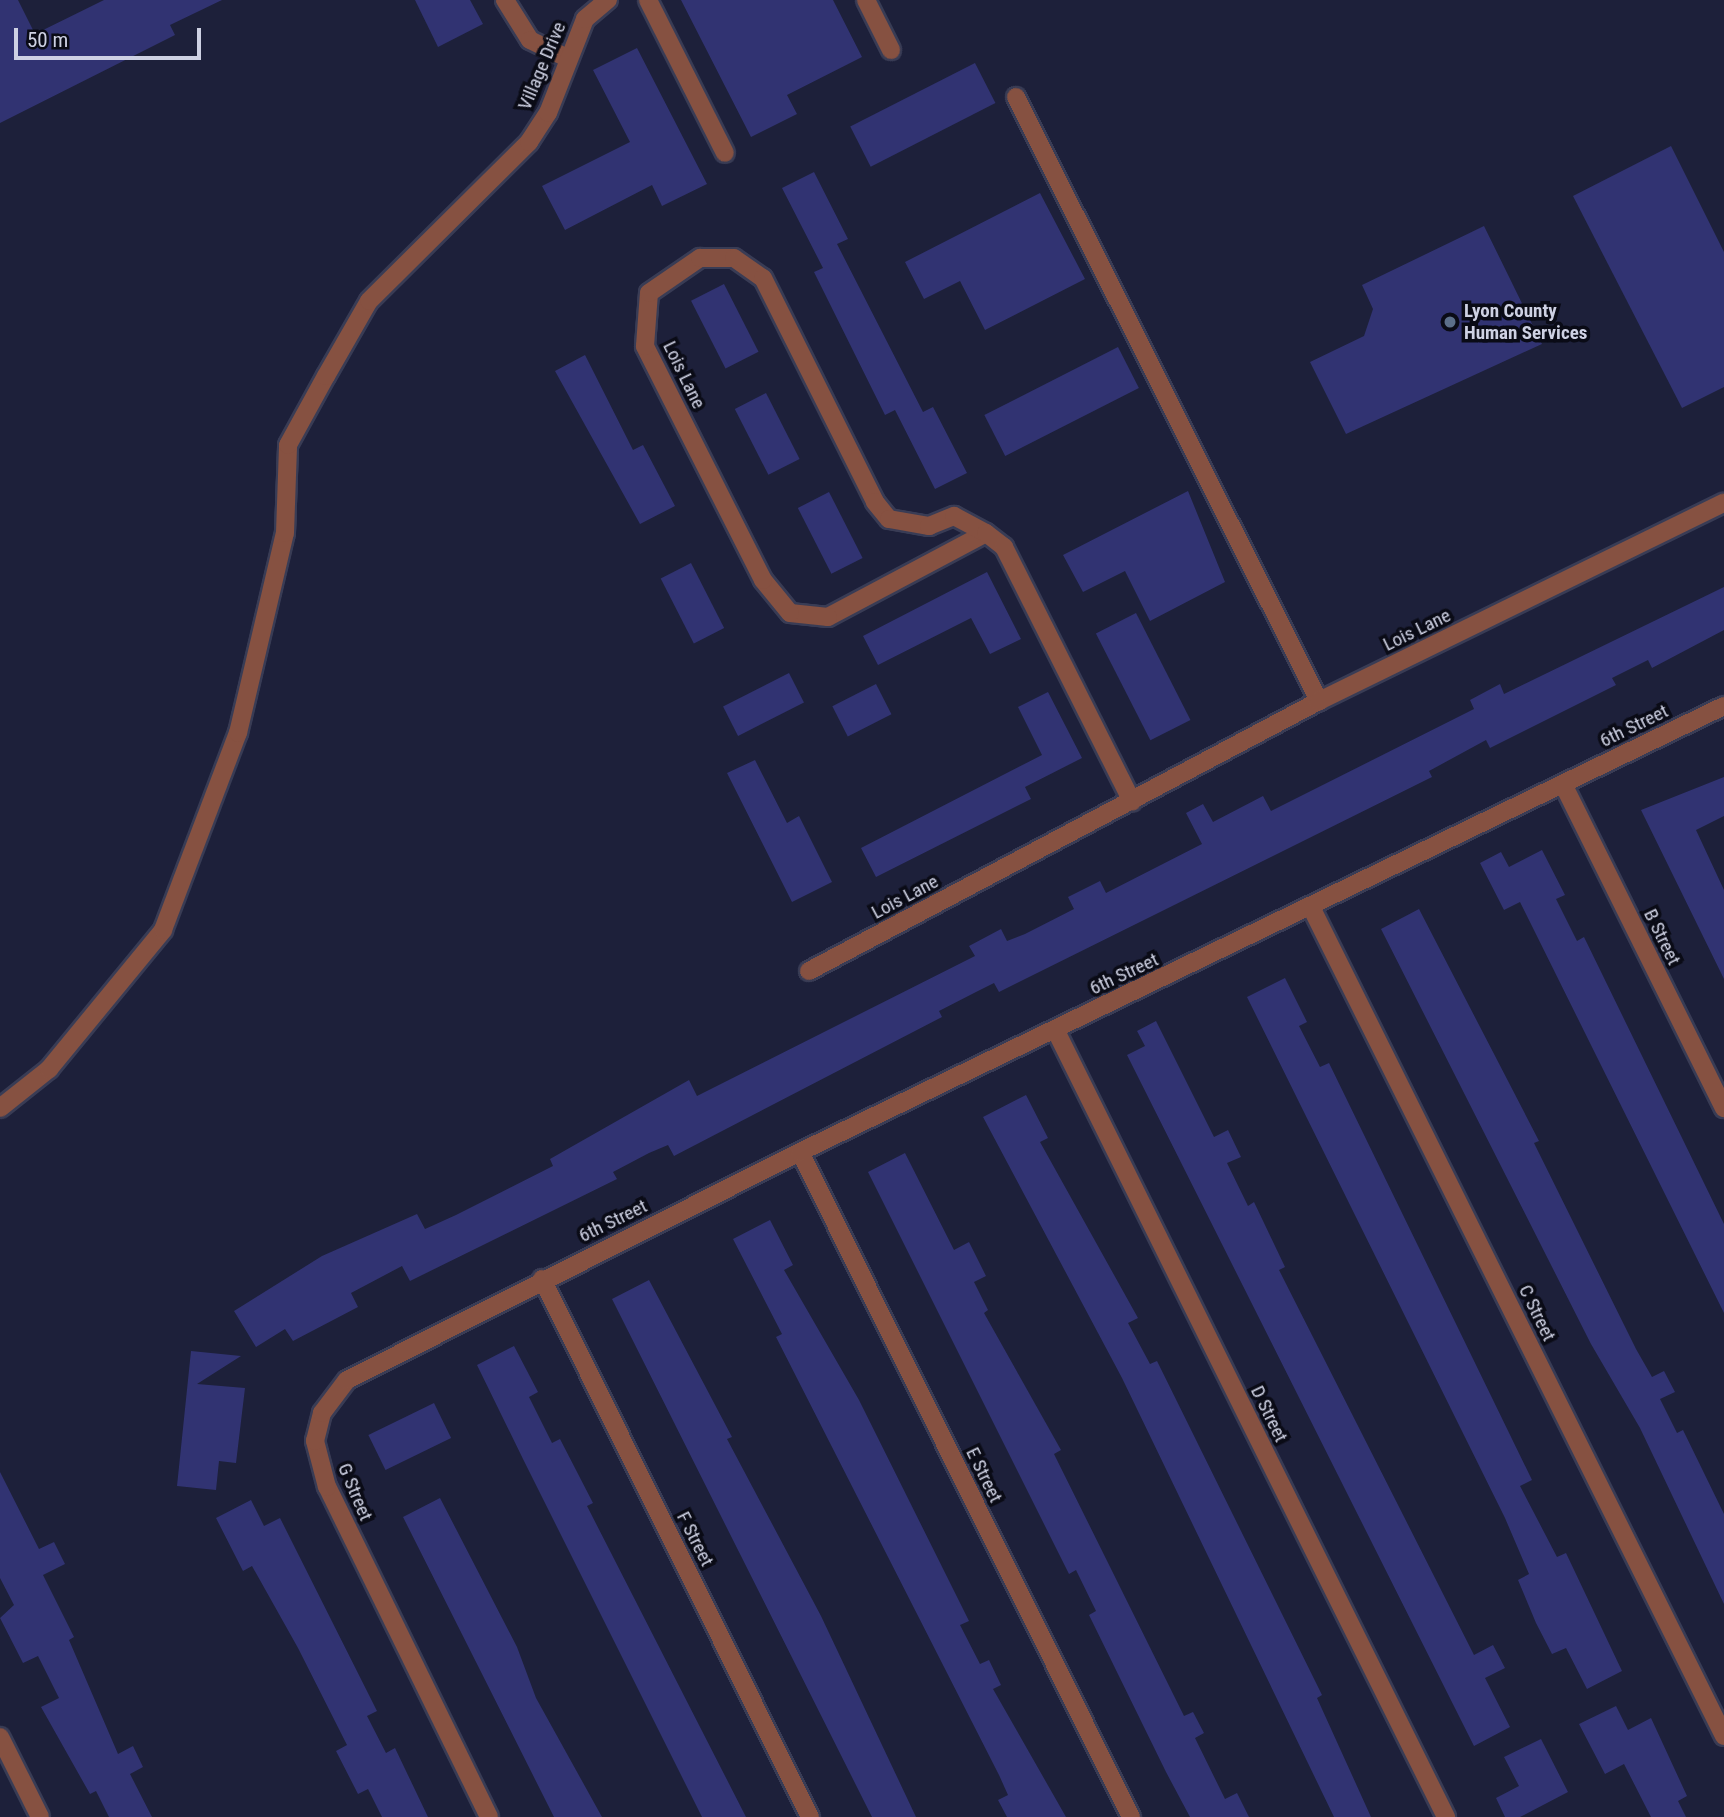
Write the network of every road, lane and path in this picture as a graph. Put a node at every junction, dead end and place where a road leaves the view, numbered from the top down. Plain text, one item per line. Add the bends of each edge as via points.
1 (505, 0) edge
2 (608, 0) edge
3 (648, 0) edge
4 (866, 0) edge
5 (891, 50) dead end
6 (567, 58) junction
7 (1016, 97) dead end
8 (725, 153) dead end
9 (1724, 503) edge
10 (986, 533) junction
11 (1320, 701) junction
12 (1724, 706) edge
13 (1563, 784) junction
14 (1132, 802) junction
15 (1312, 909) junction
16 (809, 971) dead end
17 (1055, 1029) junction
18 (0, 1108) edge
19 (1724, 1108) edge
20 (800, 1152) junction
21 (542, 1279) junction
22 (1724, 1736) edge
23 (0, 1737) edge
24 (40, 1817) edge
25 (489, 1817) edge
26 (810, 1817) edge
27 (1131, 1817) edge
28 (1446, 1817) edge

1 - 6 street via 530,40
2 - 6 street, Village Drive via 585,19
3 - 8 street
4 - 5 street
6 - 18 street, Village Drive via 548,113 491,185 369,302 288,445 285,533 238,733 163,930 49,1069
7 - 11 street
9 - 11 street, Lois Lane
10 - 10 street, Lois Lane via 954,516 929,526 889,519 874,502 763,278 747,266 734,258 700,258 649,293 645,346 763,580 790,613 828,617
10 - 14 street, Lois Lane via 1004,547
11 - 14 street, Lois Lane
12 - 13 street, 6th Street
13 - 15 street, 6th Street
13 - 19 street, B Street
14 - 16 street, Lois Lane
15 - 17 street, 6th Street
15 - 22 street, C Street
17 - 20 street, 6th Street
17 - 28 street, D Street
20 - 21 street, 6th Street
20 - 27 street, E Street
21 - 25 street, G Street via 348,1380 321,1413 315,1441 327,1487
21 - 26 street, F Street
23 - 24 street

